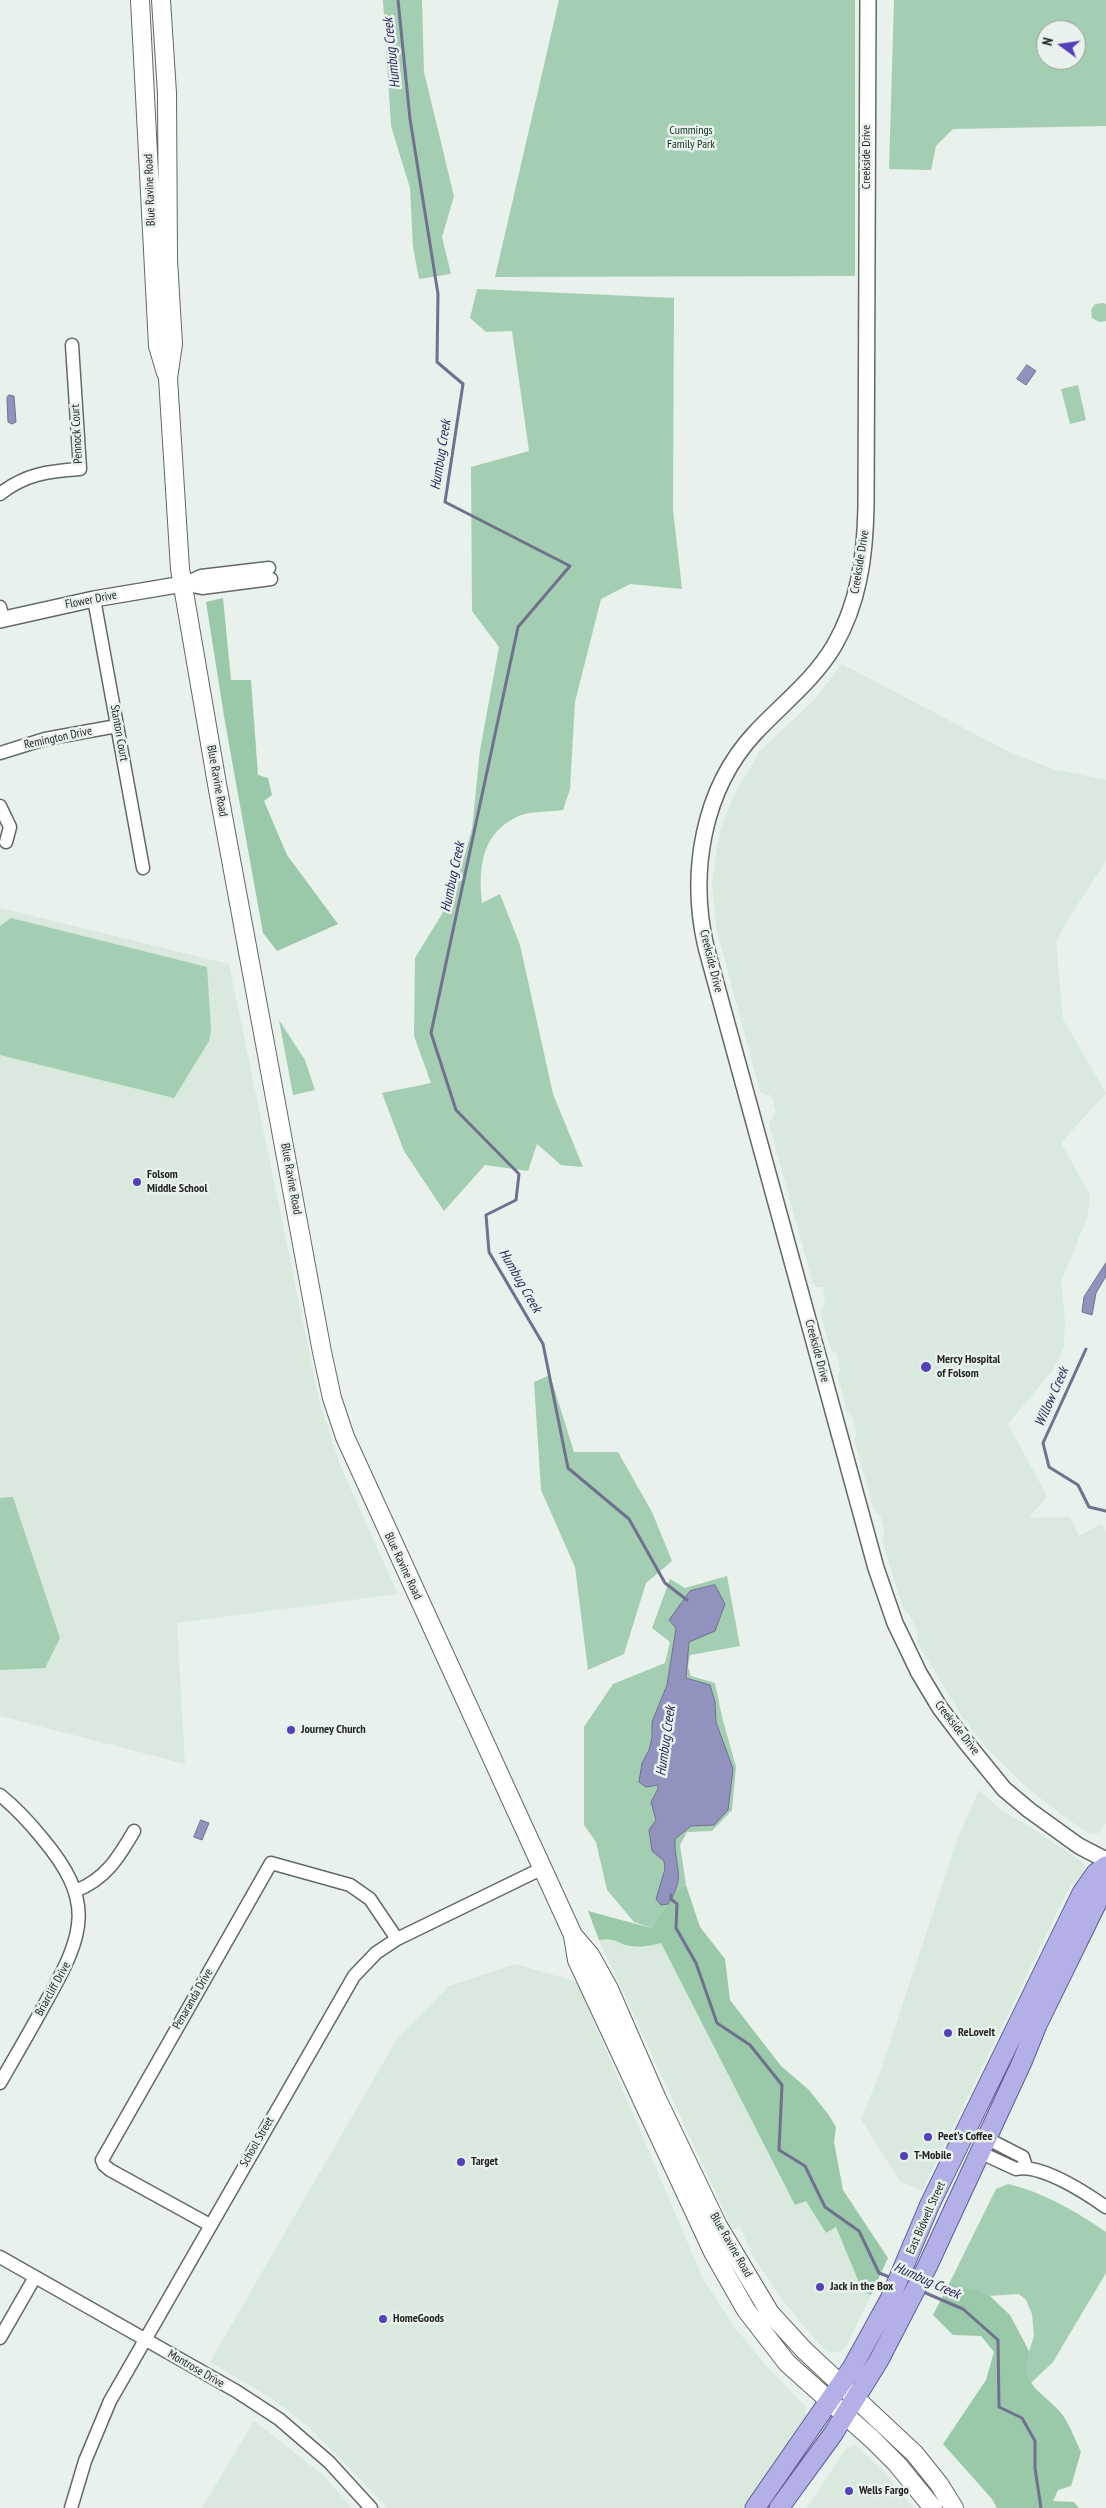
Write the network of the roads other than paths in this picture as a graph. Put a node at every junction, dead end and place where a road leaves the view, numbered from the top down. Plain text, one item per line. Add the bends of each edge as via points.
1 (140, 0) edge
2 (161, 0) edge
3 (173, 0) edge
4 (868, 0) edge
5 (164, 38) junction
6 (72, 345) dead end
7 (168, 378) junction
8 (0, 494) edge
9 (270, 573) dead end
10 (182, 584) junction
11 (94, 599) junction
12 (1, 615) edge
13 (117, 726) junction
14 (0, 753) edge
15 (0, 806) edge
16 (6, 842) dead end
17 (143, 868) dead end
18 (0, 1794) edge
19 (134, 1831) dead end
20 (1106, 1860) edge
21 (1106, 1866) edge
22 (543, 1868) junction
23 (1106, 1884) edge
24 (75, 1892) junction
25 (573, 1935) junction
26 (397, 1939) junction
27 (589, 1986) junction
28 (1016, 2029) junction
29 (631, 2038) junction
30 (0, 2083) edge
31 (964, 2137) junction
32 (982, 2145) junction
33 (1106, 2207) edge
34 (694, 2212) junction
35 (210, 2225) junction
36 (733, 2250) junction
37 (0, 2257) edge
38 (924, 2272) junction
39 (35, 2277) junction
40 (0, 2338) edge
41 (145, 2339) junction
42 (841, 2384) junction
43 (856, 2398) junction
44 (829, 2401) junction
45 (846, 2414) junction
46 (759, 2505) edge
47 (71, 2508) edge
48 (372, 2508) edge
49 (779, 2508) edge
50 (933, 2508) edge
51 (954, 2508) edge

1 - 7 main road, Blue Ravine Road via 158,346
2 - 5 main road, Blue Ravine Road
3 - 5 main road
4 - 20 street, Creekside Drive via 866,507 861,573 851,609 833,647 805,686 754,734 723,780 704,834 698,874 700,915 706,947 876,1568 900,1637 940,1708 1004,1789 1046,1823
5 - 7 main road, Blue Ravine Road via 168,260 173,344
6 - 8 street, Pennock Court via 80,469 38,473
7 - 10 main road, Blue Ravine Road
9 - 10 street, Flower Drive via 201,576
10 - 11 street, Flower Drive
10 - 22 main road, Blue Ravine Road via 332,1398 357,1468
11 - 12 street, Flower Drive
11 - 13 street, Stanton Court
13 - 14 street, Remington Drive via 45,739
13 - 17 street, Stanton Court
15 - 16 street via 10,827
18 - 24 street, Briarcliff Drive via 19,1810 61,1860
19 - 24 street via 111,1868 98,1880
21 - 28 main road, East Bidwell Street via 1096,1873 1082,1892
22 - 25 main road, Blue Ravine Road
22 - 26 street, School Street
23 - 32 main road, East Bidwell Street
24 - 30 street, Briarcliff Drive via 79,1922 74,1950
25 - 27 main road, Blue Ravine Road via 577,1960
25 - 29 main road, Blue Ravine Road via 590,1955
26 - 35 street, School Street via 365,1964 345,1989
26 - 35 street, Penaranda Drive via 370,1899 350,1885 271,1863 102,2160 110,2170
27 - 29 main road via 598,1987 618,2027
27 - 34 main road, Blue Ravine Road
28 - 31 main road, East Bidwell Street
28 - 32 main road via 1015,2056 981,2126
29 - 36 main road, Blue Ravine Road via 718,2226
31 - 38 main road via 969,2146 935,2220
31 - 42 main road, East Bidwell Street via 930,2204 890,2299
32 - 33 street via 1016,2170 1026,2167 1076,2188
32 - 38 main road, East Bidwell Street
34 - 36 main road via 705,2220 716,2242 726,2250
34 - 44 main road, Blue Ravine Road via 746,2310 788,2363
35 - 41 street, School Street
36 - 42 main road, Blue Ravine Road via 770,2313
37 - 39 street, Montrose Drive
38 - 43 main road, East Bidwell Street
39 - 40 street
39 - 41 street, Montrose Drive
41 - 47 street, School Street via 110,2401
41 - 48 street, Montrose Drive via 280,2419 330,2462
42 - 43 main road, Blue Ravine Road
42 - 44 main road, East Bidwell Street
43 - 45 main road, East Bidwell Street
43 - 51 main road, Blue Ravine Road via 915,2454
44 - 45 main road, Blue Ravine Road
44 - 46 main road, East Bidwell Street
45 - 49 main road, East Bidwell Street
45 - 50 main road, Blue Ravine Road via 897,2464

